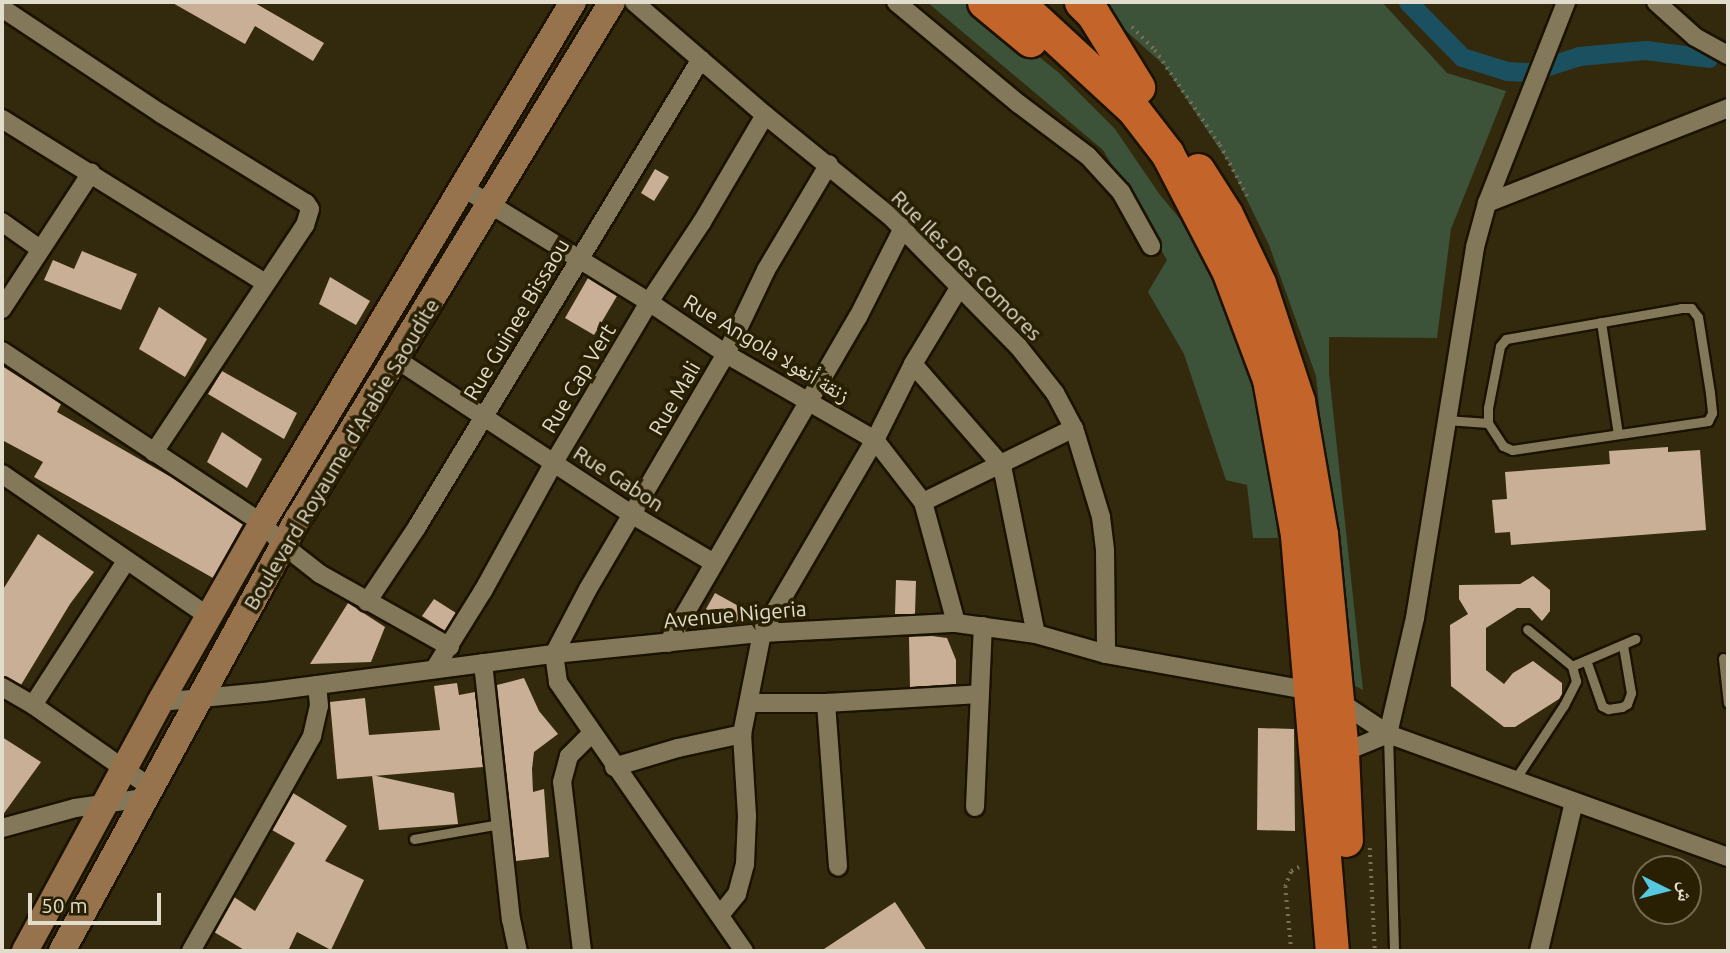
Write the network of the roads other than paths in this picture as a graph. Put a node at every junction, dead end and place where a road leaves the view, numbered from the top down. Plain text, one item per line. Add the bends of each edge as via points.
1 (573, 2) edge
2 (612, 2) edge
3 (634, 2) edge
4 (896, 2) edge
5 (984, 2) edge
6 (1017, 2) edge
7 (1053, 2) edge
8 (1081, 2) edge
9 (1566, 2) edge
10 (1656, 2) edge
11 (2, 8) edge
12 (1728, 55) edge
13 (701, 59) junction
14 (1138, 87) junction
15 (1728, 108) edge
16 (765, 115) junction
17 (2, 119) edge
18 (1167, 153) junction
19 (829, 164) junction
20 (91, 173) junction
21 (462, 187) junction
22 (491, 203) junction
23 (1487, 203) junction
24 (2, 222) edge
25 (903, 228) junction
26 (1151, 246) dead end
27 (40, 248) junction
28 (579, 258) junction
29 (264, 282) junction
30 (959, 288) junction
31 (649, 302) junction
32 (2, 309) edge
33 (1601, 322) junction
34 (2, 351) edge
35 (726, 354) junction
36 (396, 359) junction
37 (913, 364) junction
38 (809, 401) junction
39 (484, 416) junction
40 (1446, 420) junction
41 (1488, 423) junction
42 (1074, 428) junction
43 (1618, 434) junction
44 (875, 440) junction
45 (154, 452) junction
46 (553, 464) junction
47 (1002, 466) junction
48 (2, 474) edge
49 (923, 502) junction
50 (633, 515) junction
51 (261, 523) junction
52 (282, 545) junction
53 (126, 561) junction
54 (714, 563) junction
55 (367, 602) junction
56 (208, 616) junction
57 (956, 623) junction
58 (983, 626) junction
59 (1527, 629) dead end
60 (762, 633) junction
61 (1036, 634) junction
62 (1635, 639) dead end
63 (668, 643) junction
64 (1623, 645) junction
65 (450, 647) junction
66 (1106, 653) junction
67 (554, 654) junction
68 (1723, 658) dead end
69 (1586, 660) junction
70 (483, 663) junction
71 (1572, 666) junction
72 (435, 668) junction
73 (317, 685) junction
74 (2, 687) edge
75 (980, 694) junction
76 (1324, 696) junction
77 (201, 698) junction
78 (159, 702) junction
79 (749, 703) junction
80 (826, 703) junction
81 (1728, 703) edge
82 (33, 705) junction
83 (591, 734) junction
84 (742, 734) junction
85 (1388, 734) junction
86 (1342, 753) junction
87 (614, 767) junction
88 (124, 770) junction
89 (1514, 781) junction
90 (147, 792) junction
91 (107, 802) junction
92 (1574, 802) junction
93 (975, 807) dead end
94 (6, 823) edge
95 (500, 824) junction
96 (414, 839) dead end
97 (1728, 857) edge
98 (838, 866) dead end
99 (720, 915) junction
100 (25, 951) edge
101 (62, 951) edge
102 (191, 951) edge
103 (519, 951) edge
104 (582, 951) edge
105 (744, 951) edge
106 (1332, 951) edge
107 (1353, 951) edge
108 (1394, 951) edge
109 (1539, 951) edge

1 - 21 main road, Boulevard Royaume d'Arabie Saoudite
2 - 22 main road, Boulevard Royaume d'Arabie Saoudite
3 - 13 street, Rue Iles Des Comores
4 - 26 street via 1088,156 1121,192
5 - 18 highway
6 - 18 highway via 1133,109
7 - 14 highway
8 - 14 highway
9 - 23 street
10 - 12 street via 1695,37
11 - 29 street via 306,203 310,213 305,225
13 - 16 street, Rue Iles Des Comores
13 - 28 street, Rue Guinee Bissaou
14 - 76 highway via 1183,144 1226,214 1273,319 1297,401 1316,497
15 - 23 street
16 - 19 street, Rue Iles Des Comores
16 - 31 street, Rue Cap Vert
17 - 20 street
18 - 76 highway via 1228,270 1269,379
19 - 25 street, Rue Iles Des Comores
19 - 35 street, Rue Mali via 766,270
20 - 27 street
20 - 29 street
21 - 22 street, Rue Angola زنقة أنغولا
21 - 51 main road, Boulevard Royaume d'Arabie Saoudite
22 - 28 street, Rue Angola زنقة أنغولا
22 - 36 main road, Boulevard Royaume d'Arabie Saoudite
23 - 40 street via 1469,271
24 - 27 street
25 - 30 street, Rue Iles Des Comores
25 - 38 street
27 - 32 street
28 - 31 street, Rue Angola زنقة أنغولا
28 - 39 street, Rue Guinee Bissaou
29 - 45 street
30 - 37 street
30 - 42 street, Rue Iles Des Comores via 1018,346 1055,393
31 - 35 street, Rue Angola زنقة أنغولا
31 - 46 street, Rue Cap Vert
33 - 41 lane via 1506,339 1500,346
33 - 43 lane
33 - 43 lane via 1681,308 1697,312 1710,393 1708,421
34 - 45 street
35 - 38 street, Rue Angola زنقة أنغولا
35 - 50 street, Rue Mali
36 - 39 street, Rue Gabon
36 - 52 main road, Boulevard Royaume d'Arabie Saoudite
37 - 44 street
37 - 47 street
38 - 44 street, Rue Angola زنقة أنغولا
38 - 54 street
39 - 46 street, Rue Gabon
39 - 55 street, Rue Guinee Bissaou
40 - 41 lane
40 - 85 street via 1415,618
41 - 43 lane via 1503,446 1512,450
42 - 47 street
42 - 66 street, Rue Iles Des Comores via 1101,517
44 - 49 street, Rue Angola زنقة أنغولا
44 - 60 street
45 - 51 street
46 - 50 street, Rue Gabon
46 - 65 street, Rue Cap Vert
47 - 49 street
47 - 61 street
48 - 53 street
49 - 57 street, Rue Angola زنقة أنغولا
50 - 54 street, Rue Gabon
50 - 67 street, Rue Mali
51 - 52 street
51 - 56 main road, Boulevard Royaume d'Arabie Saoudite
52 - 55 street
52 - 77 main road, Boulevard Royaume d'Arabie Saoudite
53 - 56 street
53 - 82 street
54 - 63 street
55 - 65 street
56 - 78 main road, Boulevard Royaume d'Arabie Saoudite
57 - 58 street, Avenue Nigeria
57 - 60 street, Avenue Nigeria
58 - 61 street, Avenue Nigeria
58 - 75 street
59 - 71 lane
60 - 63 street, Avenue Nigeria
60 - 79 street
61 - 66 street, Avenue Nigeria
62 - 64 lane
63 - 67 street, Avenue Nigeria
64 - 69 lane
64 - 69 lane via 1631,693 1622,708 1602,706
65 - 72 street, Rue Cap Vert
66 - 76 street, Avenue Nigeria
67 - 70 street, Avenue Nigeria
67 - 83 street via 558,682
68 - 81 lane
69 - 71 lane
70 - 72 street, Avenue Nigeria
70 - 95 street
71 - 89 lane via 1574,688
72 - 73 street, Avenue Nigeria
73 - 77 street, Avenue Nigeria
73 - 102 street via 319,706 312,736
74 - 82 street
75 - 80 street
75 - 93 street
76 - 85 street
76 - 86 highway
76 - 106 highway via 1325,859
77 - 78 street, Avenue Nigeria
77 - 90 main road, Boulevard Royaume d'Arabie Saoudite
78 - 88 main road, Boulevard Royaume d'Arabie Saoudite
79 - 80 street
79 - 84 street
80 - 98 street
82 - 88 street
83 - 87 street
83 - 104 street via 569,756 562,782
84 - 87 street
84 - 99 street via 745,863 737,894
85 - 86 street
85 - 89 street
85 - 108 lane
86 - 107 highway
87 - 99 street
88 - 90 street
88 - 91 main road, Boulevard Royaume d'Arabie Saoudite
89 - 92 street
90 - 91 street
90 - 101 main road, Boulevard Royaume d'Arabie Saoudite
91 - 94 street
91 - 100 main road, Boulevard Royaume d'Arabie Saoudite
92 - 97 street
92 - 109 street
95 - 96 lane
95 - 103 street
99 - 105 street

